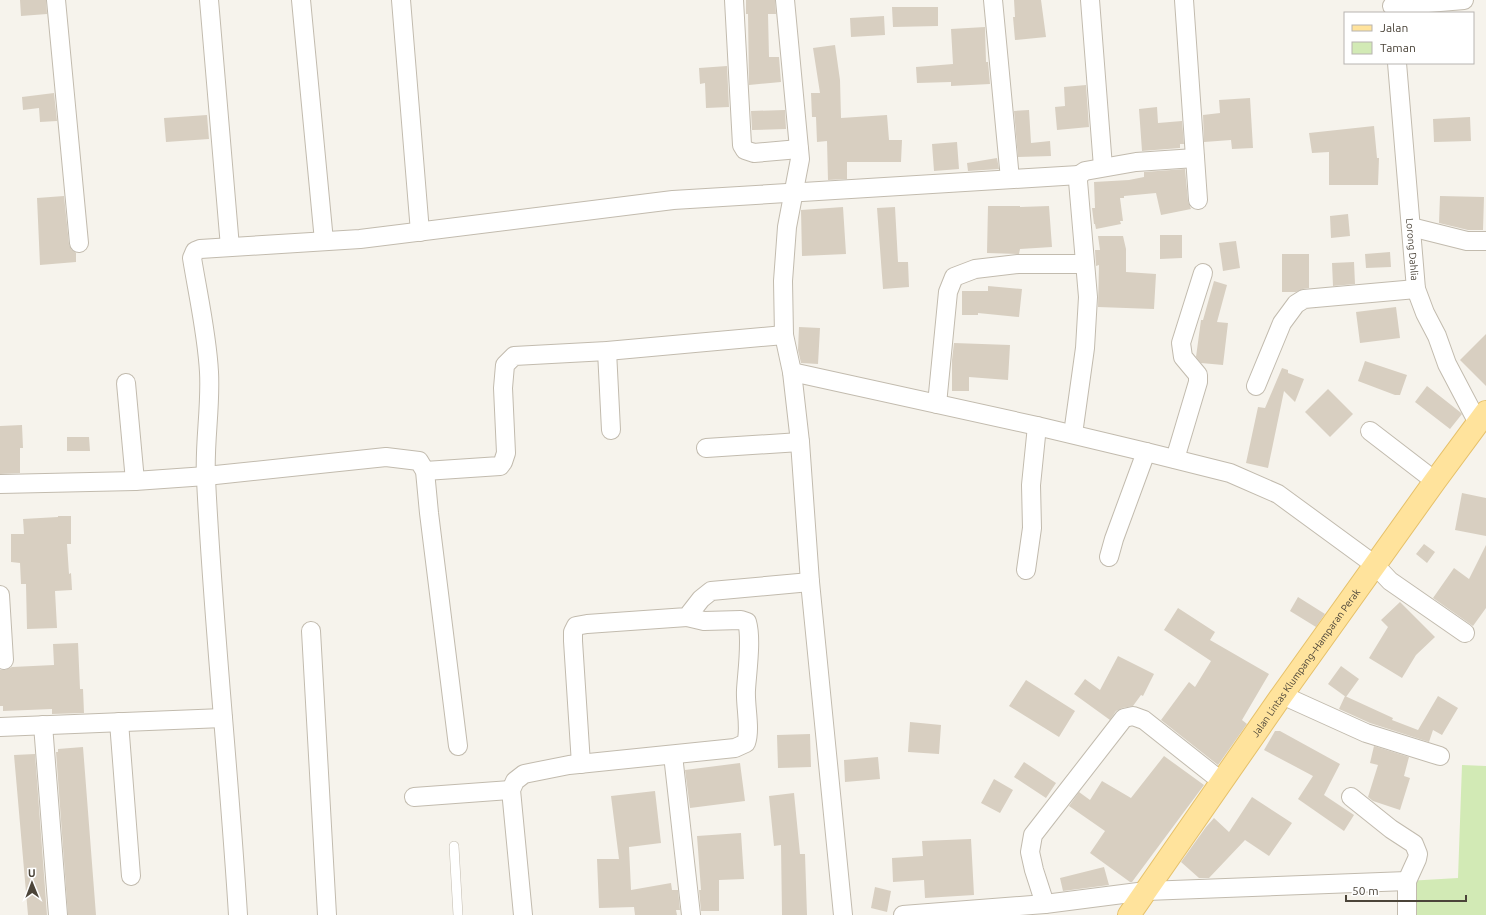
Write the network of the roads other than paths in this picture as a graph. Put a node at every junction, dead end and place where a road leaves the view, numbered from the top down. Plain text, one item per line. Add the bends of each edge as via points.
1 (56, 0) edge
2 (209, 0) edge
3 (301, 0) edge
4 (401, 0) edge
5 (734, 0) edge
6 (785, 0) edge
7 (993, 0) edge
8 (1090, 0) edge
9 (1184, 0) edge
10 (1464, 0) edge
11 (1392, 6) edge
12 (1397, 64) edge
13 (799, 149) junction
14 (1195, 158) junction
15 (1103, 167) junction
16 (1080, 175) junction
17 (1010, 179) junction
18 (792, 193) junction
19 (1198, 200) dead end
20 (1411, 227) junction
21 (420, 232) junction
22 (324, 241) junction
23 (1486, 241) edge
24 (79, 243) dead end
25 (230, 247) junction
26 (1085, 264) junction
27 (1203, 273) dead end
28 (1416, 289) junction
29 (784, 335) junction
30 (607, 351) junction
31 (792, 372) junction
32 (126, 383) dead end
33 (1256, 386) dead end
34 (937, 404) junction
35 (1482, 417) edge
36 (1037, 426) junction
37 (611, 430) dead end
38 (1370, 431) dead end
39 (1073, 434) junction
40 (800, 442) junction
41 (706, 448) dead end
42 (1146, 452) junction
43 (1175, 459) junction
44 (425, 471) junction
45 (206, 476) junction
46 (1435, 480) junction
47 (134, 481) junction
48 (0, 484) edge
49 (1109, 557) dead end
50 (1375, 565) junction
51 (1026, 570) dead end
52 (810, 582) junction
53 (0, 595) edge
54 (687, 617) junction
55 (311, 631) dead end
56 (1465, 633) dead end
57 (4, 660) dead end
58 (1282, 695) junction
59 (223, 718) junction
60 (119, 722) junction
61 (43, 725) junction
62 (0, 727) edge
63 (458, 746) dead end
64 (673, 755) junction
65 (1440, 756) dead end
66 (581, 764) junction
67 (1221, 781) junction
68 (511, 790) junction
69 (414, 797) dead end
70 (1351, 797) dead end
71 (454, 846) dead end
72 (131, 876) dead end
73 (1407, 881) junction
74 (1146, 891) junction
75 (1045, 904) junction
76 (58, 915) edge
77 (238, 915) edge
78 (327, 915) edge
79 (458, 915) edge
80 (522, 915) edge
81 (691, 915) edge
82 (843, 915) edge
83 (903, 915) edge
84 (1128, 915) edge
85 (1407, 915) edge

1 - 24 street
2 - 25 street
3 - 22 street
4 - 21 street
5 - 13 street via 742,146 754,153
6 - 13 street
7 - 17 street
8 - 15 street
9 - 14 street
10 - 11 street
12 - 20 street, Lorong Dahlia
13 - 18 street via 800,159
14 - 15 street
14 - 19 street
15 - 16 street via 1085,171
16 - 17 street
16 - 26 street via 1078,181
17 - 18 street
18 - 21 street via 673,200
18 - 29 street via 783,281
20 - 23 street via 1467,241
20 - 28 street, Lorong Dahlia
21 - 22 street
22 - 25 street
25 - 45 street via 200,249 195,251 192,258 209,373
26 - 34 street via 1018,264 975,269 954,277 948,292
26 - 39 street via 1088,297 1085,348
27 - 43 street via 1181,343 1183,356 1198,375 1198,382
28 - 33 street via 1304,299 1296,304 1282,323
28 - 35 street, Lorong Dahlia via 1447,364
29 - 30 street
29 - 31 street
30 - 37 street
30 - 44 street via 514,356 505,365 504,462 500,466
31 - 34 street
31 - 40 street
32 - 47 street
34 - 36 street
35 - 46 main road, Jalan Lintas Klumpang–Hamparan Perak
36 - 39 street
36 - 51 street via 1031,485 1032,528
38 - 46 street
39 - 42 street
40 - 41 street
40 - 52 street
42 - 43 street
42 - 49 street
43 - 50 street via 1230,474 1278,494
44 - 45 street via 418,460 386,457
44 - 63 street
45 - 47 street
45 - 59 street
46 - 50 main road, Jalan Lintas Klumpang–Hamparan Perak
47 - 48 street
50 - 56 street via 1390,581
50 - 58 main road, Jalan Lintas Klumpang–Hamparan Perak
52 - 54 street via 711,591
52 - 82 street
53 - 57 street
54 - 64 street via 704,621 747,622 747,740 744,745 735,748
54 - 66 street via 576,626 573,642
55 - 78 street
58 - 65 street via 1366,733
58 - 67 main road, Jalan Lintas Klumpang–Hamparan Perak
59 - 60 street
59 - 77 street
60 - 61 street
60 - 72 street
61 - 62 street
61 - 76 street
64 - 66 street
64 - 81 street
66 - 68 street via 524,774 515,781
67 - 74 main road, Jalan Lintas Klumpang–Hamparan Perak
67 - 75 street via 1144,720 1133,716 1124,718 1033,835 1030,852
68 - 69 street
68 - 80 street
70 - 73 street via 1414,844 1418,854
71 - 79 lane
73 - 74 street
73 - 85 street
74 - 75 street
74 - 84 main road, Jalan Lintas Klumpang–Hamparan Perak
75 - 83 street

